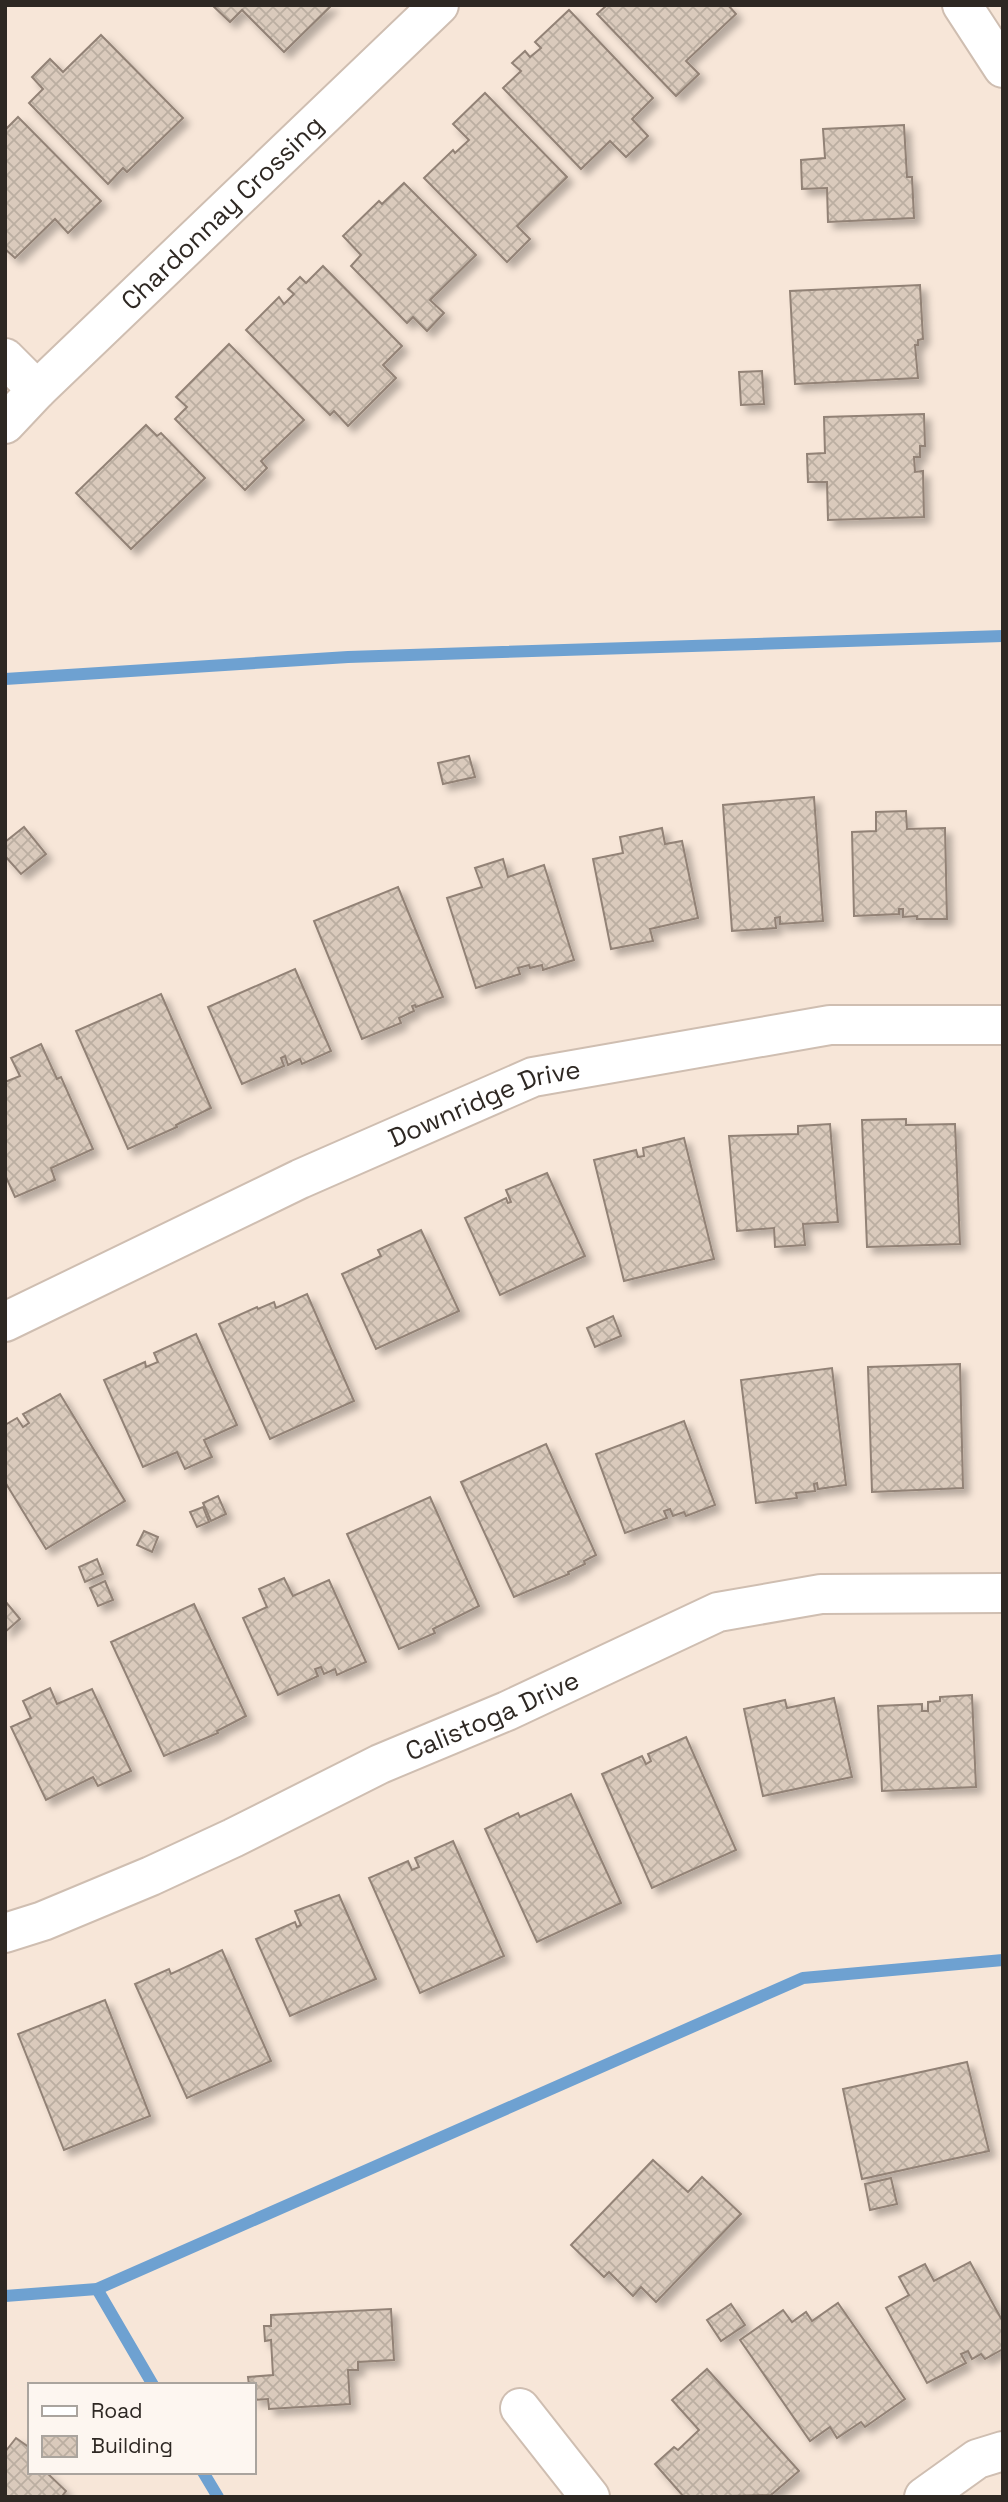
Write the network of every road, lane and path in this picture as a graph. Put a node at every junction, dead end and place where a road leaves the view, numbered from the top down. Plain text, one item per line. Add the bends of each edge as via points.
1 (439, 5) edge
2 (962, 5) edge
3 (1003, 68) edge
4 (5, 358) edge
5 (37, 390) junction
6 (5, 424) edge
7 (1003, 1025) edge
8 (5, 1322) edge
9 (1003, 1593) edge
10 (5, 1933) edge
11 (520, 2408) dead end
12 (1003, 2451) edge
13 (590, 2497) edge
14 (924, 2497) edge

1 - 5 street, Chardonnay Crossing
2 - 3 street
4 - 5 street
5 - 6 street, Chardonnay Crossing
7 - 8 street, Downridge Drive via 830,1025 533,1077 300,1179
9 - 10 street, Calistoga Drive via 821,1594 718,1612 507,1711 380,1764 151,1876
11 - 13 street
12 - 14 street via 977,2459

